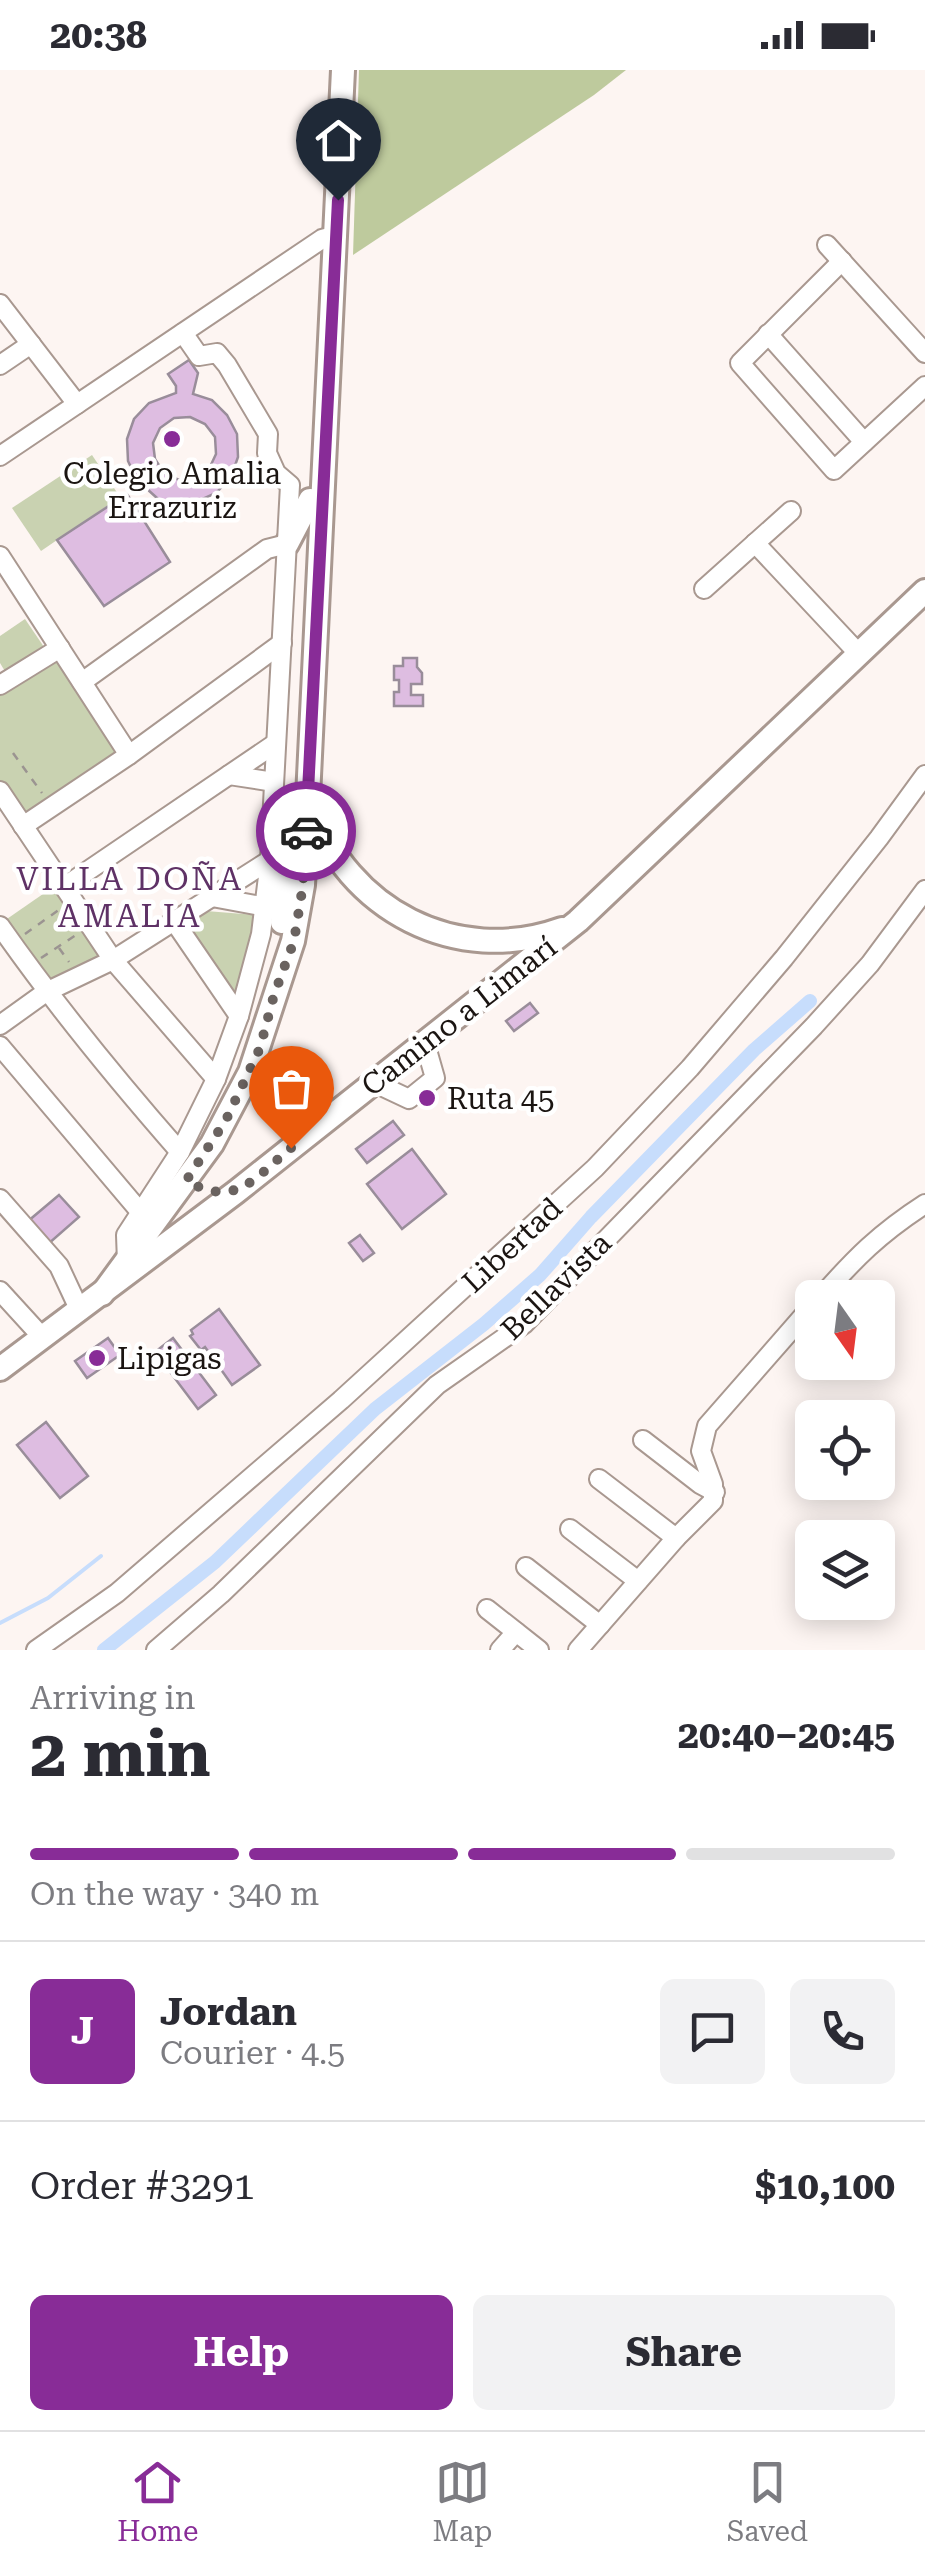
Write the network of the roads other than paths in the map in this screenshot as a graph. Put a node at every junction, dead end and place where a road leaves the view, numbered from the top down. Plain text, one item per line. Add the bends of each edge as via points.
1 (330, 70) edge
2 (343, 70) edge
3 (329, 237) junction
4 (828, 245) dead end
5 (842, 261) junction
6 (0, 304) edge
7 (183, 333) junction
8 (768, 334) junction
9 (31, 344) junction
10 (925, 353) edge
11 (0, 365) edge
12 (925, 386) edge
13 (77, 404) junction
14 (864, 442) junction
15 (0, 456) edge
16 (310, 500) junction
17 (791, 511) dead end
18 (756, 543) junction
19 (288, 544) junction
20 (0, 556) edge
21 (243, 568) junction
22 (285, 571) junction
23 (704, 588) dead end
24 (925, 591) edge
25 (282, 643) junction
26 (60, 648) junction
27 (860, 654) junction
28 (244, 673) junction
29 (280, 676) junction
30 (2, 680) edge
31 (82, 682) junction
32 (299, 723) junction
33 (276, 743) junction
34 (129, 754) junction
35 (229, 775) junction
36 (925, 775) edge
37 (274, 782) junction
38 (1, 796) edge
39 (308, 798) junction
40 (24, 826) junction
41 (270, 860) junction
42 (925, 890) edge
43 (69, 893) junction
44 (212, 897) junction
45 (266, 907) junction
46 (174, 921) junction
47 (578, 922) junction
48 (0, 926) edge
49 (511, 942) junction
50 (113, 960) junction
51 (522, 967) junction
52 (46, 992) junction
53 (274, 995) junction
54 (239, 1016) junction
55 (0, 1025) edge
56 (425, 1043) junction
57 (0, 1046) edge
58 (216, 1079) junction
59 (375, 1083) junction
60 (180, 1152) junction
61 (186, 1181) junction
62 (236, 1192) junction
63 (0, 1198) edge
64 (170, 1204) junction
65 (925, 1204) edge
66 (142, 1214) junction
67 (193, 1224) junction
68 (127, 1262) junction
69 (836, 1280) edge
70 (0, 1291) edge
71 (102, 1294) junction
72 (80, 1311) junction
73 (795, 1325) edge
74 (43, 1338) junction
75 (0, 1369) edge
76 (642, 1440) dead end
77 (599, 1480) dead end
78 (714, 1492) junction
79 (570, 1529) dead end
80 (676, 1538) junction
81 (526, 1567) dead end
82 (638, 1581) junction
83 (486, 1608) dead end
84 (600, 1624) junction
85 (516, 1632) junction
86 (36, 1650) edge
87 (156, 1650) edge
88 (500, 1650) edge
89 (539, 1650) edge
90 (578, 1650) edge

1 - 3 main road
2 - 3 main road
3 - 7 street
3 - 16 main road
3 - 39 main road
4 - 5 street
5 - 8 street
5 - 10 street
6 - 9 street
7 - 13 street
7 - 19 street via 199,356 217,353 268,434 276,474 290,485
8 - 14 street
8 - 14 street via 740,363 834,470
9 - 11 street
9 - 13 street
12 - 14 street
13 - 15 street
16 - 19 main road
16 - 32 main road
17 - 18 street
18 - 23 street
18 - 27 street
19 - 21 street via 267,549
19 - 22 street
20 - 26 street
21 - 22 street
21 - 31 street
22 - 25 street
24 - 27 main road, Camino a Limarí
25 - 28 street
25 - 29 street
26 - 30 street
26 - 31 street
27 - 47 main road, Camino a Limarí
28 - 29 street
28 - 34 street
29 - 33 street
31 - 34 street
32 - 39 main road
32 - 53 main road
33 - 35 street
33 - 37 street
34 - 40 street
35 - 37 street
35 - 43 street
36 - 86 street, Libertad via 784,958 595,1168 342,1400 117,1593
37 - 41 street
38 - 40 street
39 - 49 main road, Camino a Limarí via 339,862 380,903 452,936
39 - 53 main road via 294,941
40 - 43 street
41 - 44 street
41 - 45 street
42 - 87 street, Bellavista via 814,1026 524,1324 437,1385
43 - 50 street
44 - 45 street
44 - 46 street
45 - 54 street
46 - 50 street
46 - 54 street
47 - 49 main road, Camino a Limarí
47 - 51 main road, Camino a Limarí
48 - 52 street
49 - 51 main road
50 - 52 street
50 - 58 street
51 - 56 main road, Camino a Limarí
52 - 55 street
52 - 60 street
53 - 61 main road via 240,1095
54 - 58 street
56 - 59 main road, Camino a Limarí
56 - 59 street via 435,1078 409,1099
57 - 66 street
58 - 60 street
59 - 62 main road, Camino a Limarí
60 - 66 street
61 - 62 main road via 209,1192
61 - 64 main road
62 - 67 main road, Camino a Limarí
63 - 72 street via 59,1266
64 - 67 main road via 189,1208
64 - 68 main road
65 - 69 street via 889,1227
66 - 68 street via 126,1236
67 - 71 main road, Camino a Limarí
68 - 71 main road
70 - 74 street
71 - 72 main road
72 - 74 main road
73 - 78 street via 707,1426 701,1452
74 - 75 main road
76 - 78 street
77 - 80 street
78 - 80 street via 714,1501
79 - 82 street
80 - 82 street
81 - 84 street
82 - 84 street
83 - 85 street
84 - 90 street
85 - 88 street
85 - 89 street

